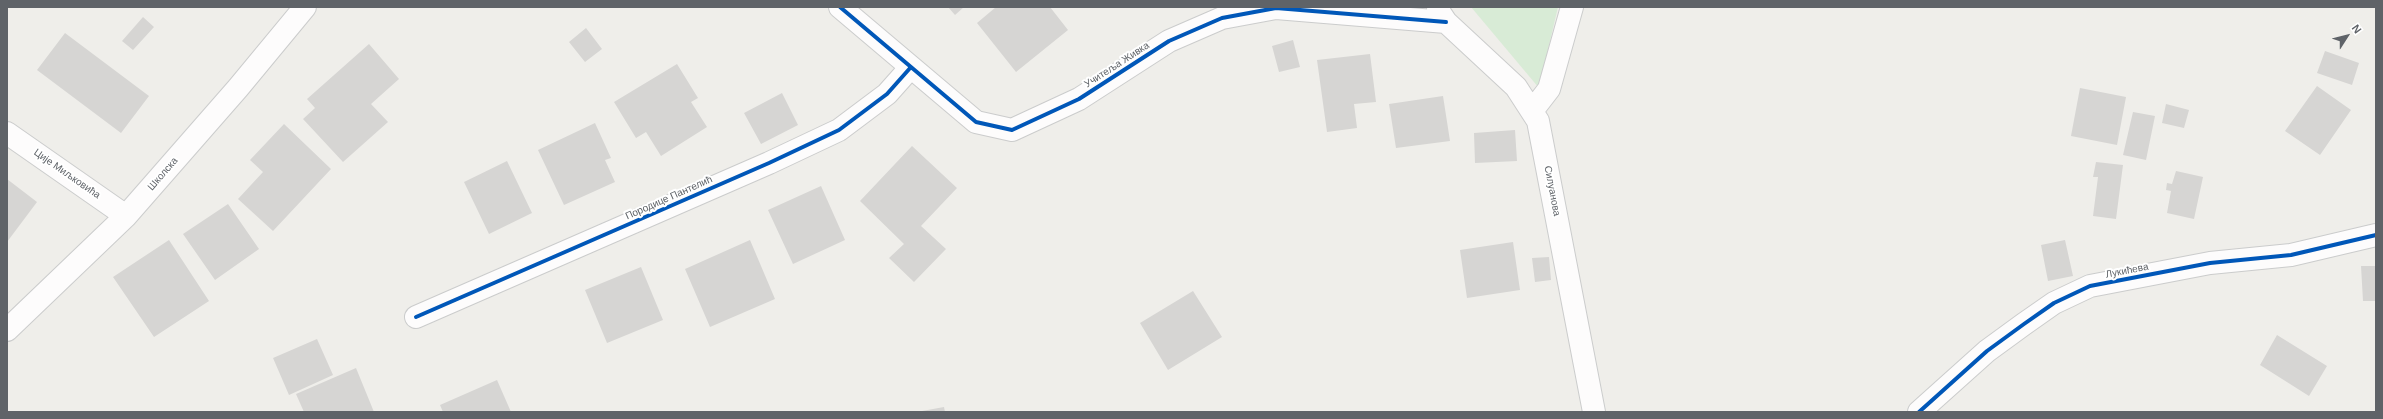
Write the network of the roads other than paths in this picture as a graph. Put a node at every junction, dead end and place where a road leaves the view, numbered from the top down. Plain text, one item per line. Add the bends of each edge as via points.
1 (305, 7) edge
2 (840, 7) edge
3 (1572, 7) edge
4 (1441, 14) edge
5 (911, 67) junction
6 (1532, 111) junction
7 (7, 133) edge
8 (126, 216) junction
9 (2376, 235) edge
10 (416, 317) dead end
11 (7, 330) edge
12 (1594, 412) edge
13 (1919, 412) edge

1 - 8 street, Школска
2 - 5 street, Учитеља Живка
3 - 6 street via 1550,88
4 - 5 street, Учитеља Живка via 1276,8 1222,18 1169,42 1079,99 1012,130 976,122
4 - 6 street, Силуанова via 1516,87
5 - 10 street, Породице Пантелић via 887,94 839,130
6 - 12 street, Силуанова via 1538,121
7 - 8 street, Ције Миљковића
8 - 11 street, Школска
9 - 13 street, Лукићева via 2291,254 2210,263 2090,286 2054,303 1986,351

